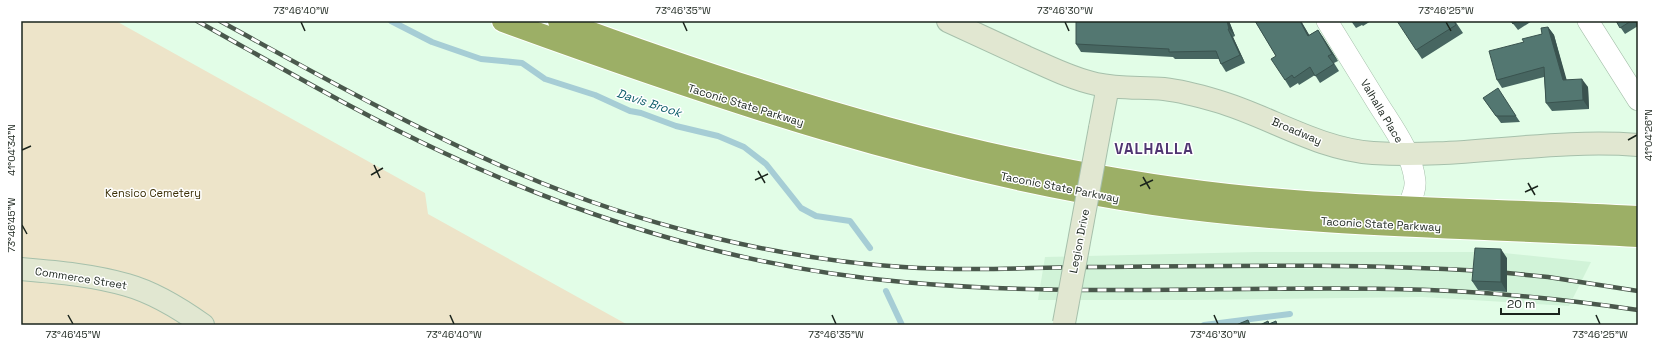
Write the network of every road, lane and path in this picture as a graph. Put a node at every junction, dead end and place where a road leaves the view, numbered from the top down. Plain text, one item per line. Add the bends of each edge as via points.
1 (503, 21) edge
2 (559, 21) edge
3 (948, 21) edge
4 (1327, 21) edge
5 (1588, 21) edge
6 (975, 26) edge
7 (1108, 86) junction
8 (1638, 100) edge
9 (1638, 145) edge
10 (1407, 154) junction
11 (1408, 207) junction
12 (1638, 217) edge
13 (1638, 236) edge
14 (21, 269) edge
15 (1064, 324) edge
16 (203, 325) edge

1 - 13 highway, Taconic State Parkway via 705,92 841,134 949,163 1081,192 1292,220
2 - 11 highway, Taconic State Parkway via 777,95 917,135 1019,160 1122,180 1220,194 1334,204
3 - 6 street, Broadway
4 - 10 street, Valhalla Place
5 - 8 street
6 - 7 street, Broadway via 1058,71 1086,82
7 - 10 street, Broadway via 1165,89 1200,96 1250,112 1337,147 1361,152
7 - 15 street, Legion Drive, bridge
9 - 10 street, Broadway via 1567,144
10 - 11 street, Valhalla Place via 1415,183
11 - 12 highway, Taconic State Parkway
14 - 16 street, Commerce Street via 128,285 184,312

